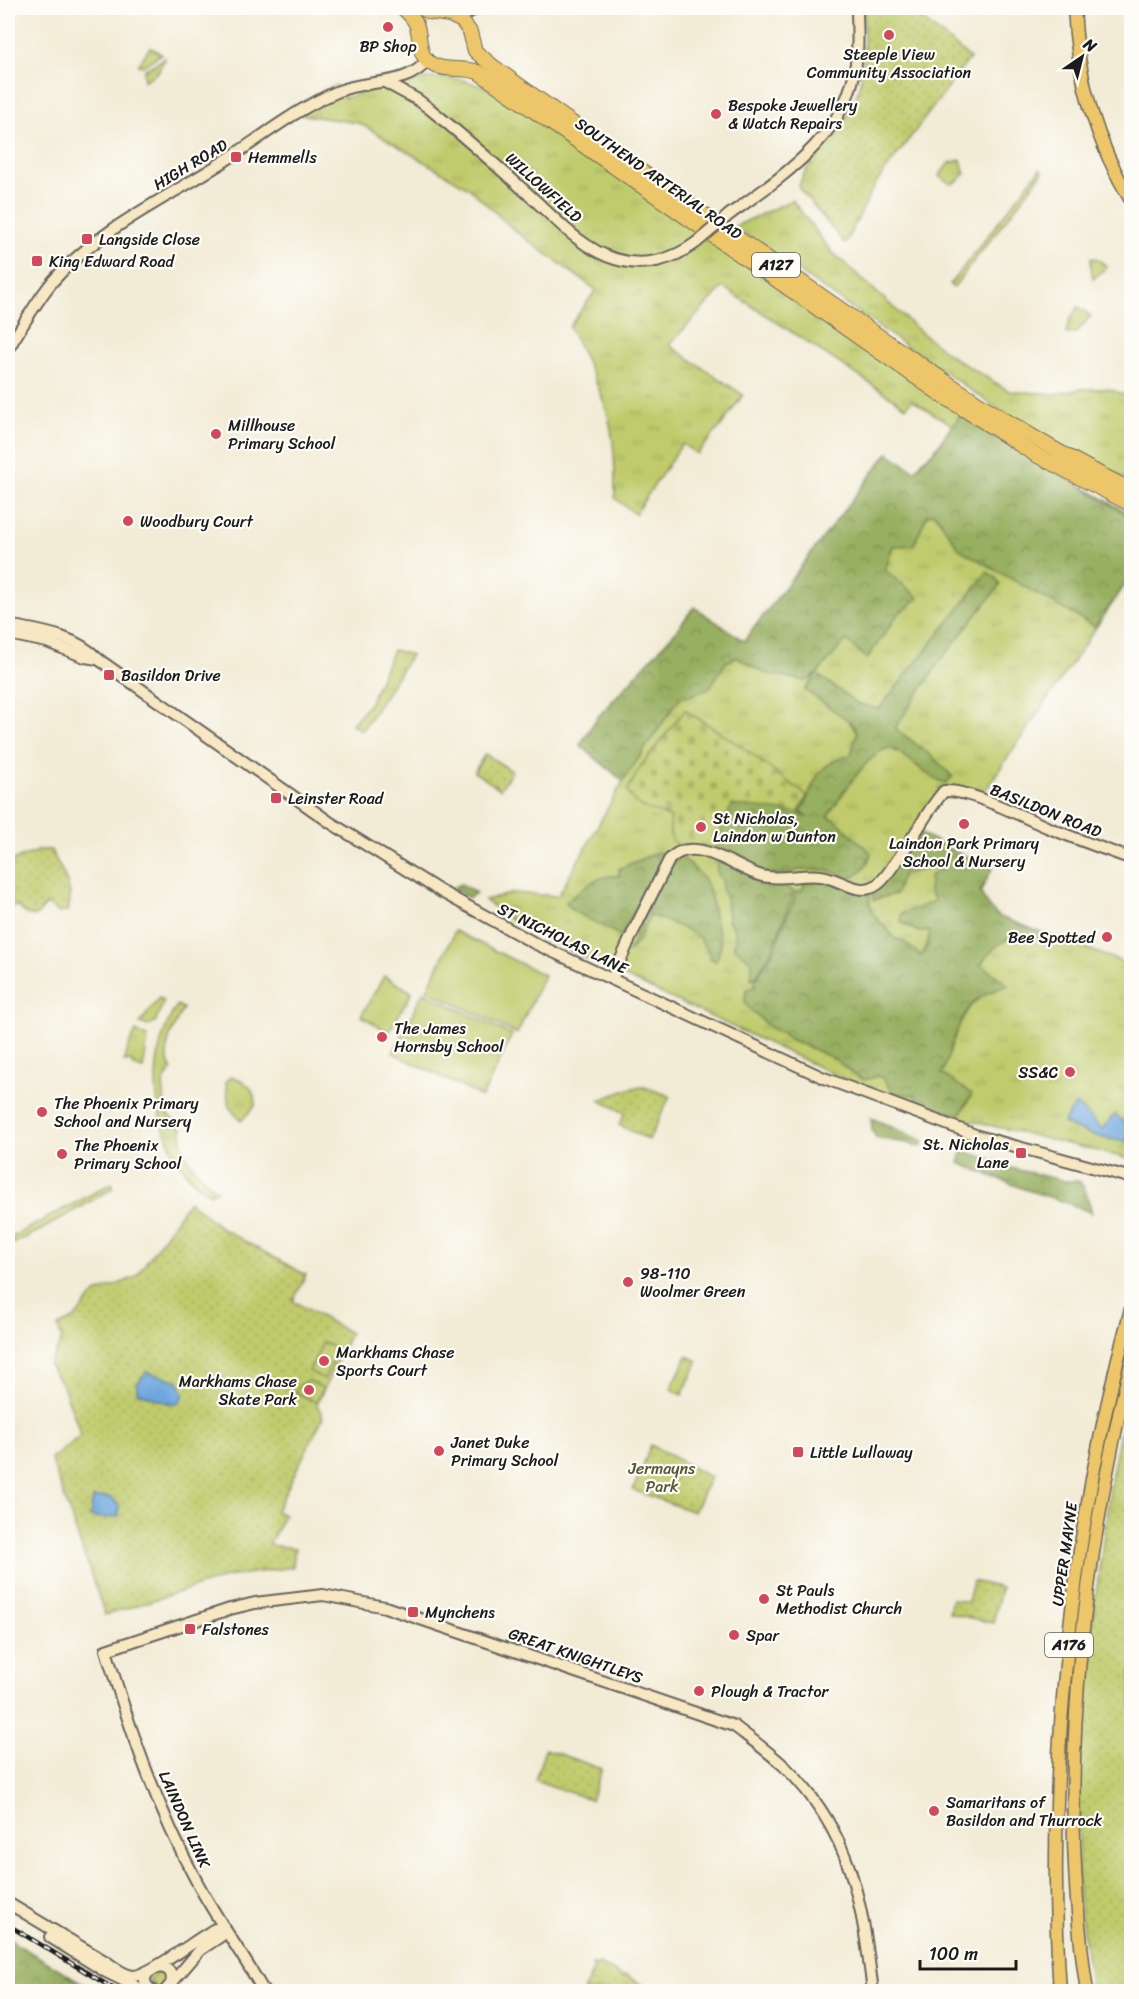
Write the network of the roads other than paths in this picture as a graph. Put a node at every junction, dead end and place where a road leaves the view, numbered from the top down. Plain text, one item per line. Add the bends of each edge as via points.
1 (403, 8) edge
2 (421, 8) edge
3 (478, 8) edge
4 (857, 8) edge
5 (1074, 8) edge
6 (450, 15) junction
7 (470, 32) junction
8 (427, 61) junction
9 (385, 82) junction
10 (1131, 202) edge
11 (8, 349) edge
12 (1131, 490) edge
13 (1131, 507) edge
14 (8, 625) edge
15 (8, 634) edge
16 (98, 659) junction
17 (1131, 859) edge
18 (612, 979) junction
19 (1059, 1157) junction
20 (1131, 1170) edge
21 (1131, 1178) edge
22 (1131, 1305) edge
23 (1131, 1359) edge
24 (106, 1650) joint
25 (8, 1903) edge
26 (8, 1911) edge
27 (215, 1914) junction
28 (225, 1929) junction
29 (210, 1932) junction
30 (206, 1945) junction
31 (243, 1955) junction
32 (152, 1968) junction
33 (167, 1988) edge
34 (263, 1990) edge
35 (147, 1992) edge
36 (154, 1992) edge
37 (873, 1992) edge
38 (1060, 1992) edge
39 (1087, 1992) edge

1 - 8 highway via 415,21 421,54
2 - 6 highway, SOUTHEND ARTERIAL ROAD / A127
3 - 6 street via 468,14
3 - 7 street
4 - 9 street, WILLOWFIELD, bridge via 854,78 831,128 799,161 697,242 680,253 645,263 601,254 430,109
5 - 10 main road via 1088,104 1102,144
6 - 7 highway, SOUTHEND ARTERIAL ROAD / A127 via 462,21
7 - 12 highway, SOUTHEND ARTERIAL ROAD / A127 via 476,51 494,67 907,356 1043,444
8 - 9 street, HIGH ROAD via 420,69
8 - 13 highway, SOUTHEND ARTERIAL ROAD / A127 via 437,67 478,72 940,394
9 - 11 street, HIGH ROAD via 340,90 310,106 109,231 54,280
14 - 16 street, ST NICHOLAS LANE via 72,641 89,649
15 - 16 street, ST NICHOLAS LANE
16 - 18 street, ST NICHOLAS LANE via 383,856 500,925
17 - 18 street, BASILDON ROAD via 1012,810 944,791 886,876 868,889 820,875 761,875 702,850 676,854 669,860
18 - 19 street, ST NICHOLAS LANE via 824,1078 978,1136
19 - 20 street, ST NICHOLAS LANE
19 - 21 street, ST NICHOLAS LANE
22 - 38 main road, UPPER MAYNE / A176 via 1094,1466 1068,1651 1058,1830
23 - 39 main road, UPPER MAYNE / A176 via 1093,1555 1074,1743 1073,1839
24 - 27 street, LAINDON LINK via 153,1788
24 - 37 street, GREAT KNIGHTLEYS via 230,1609 323,1595 385,1607 734,1725 795,1779 818,1806 839,1844 859,1899
25 - 32 street via 124,1973 139,1975
26 - 35 street via 106,1972
27 - 28 street, LAINDON LINK
27 - 29 street via 217,1924
28 - 29 street
28 - 30 street
28 - 31 street, LAINDON LINK
29 - 32 street
30 - 31 street via 221,1942
30 - 33 street
31 - 34 street, LAINDON LINK
32 - 33 street via 167,1970 172,1977
32 - 36 street via 145,1981

